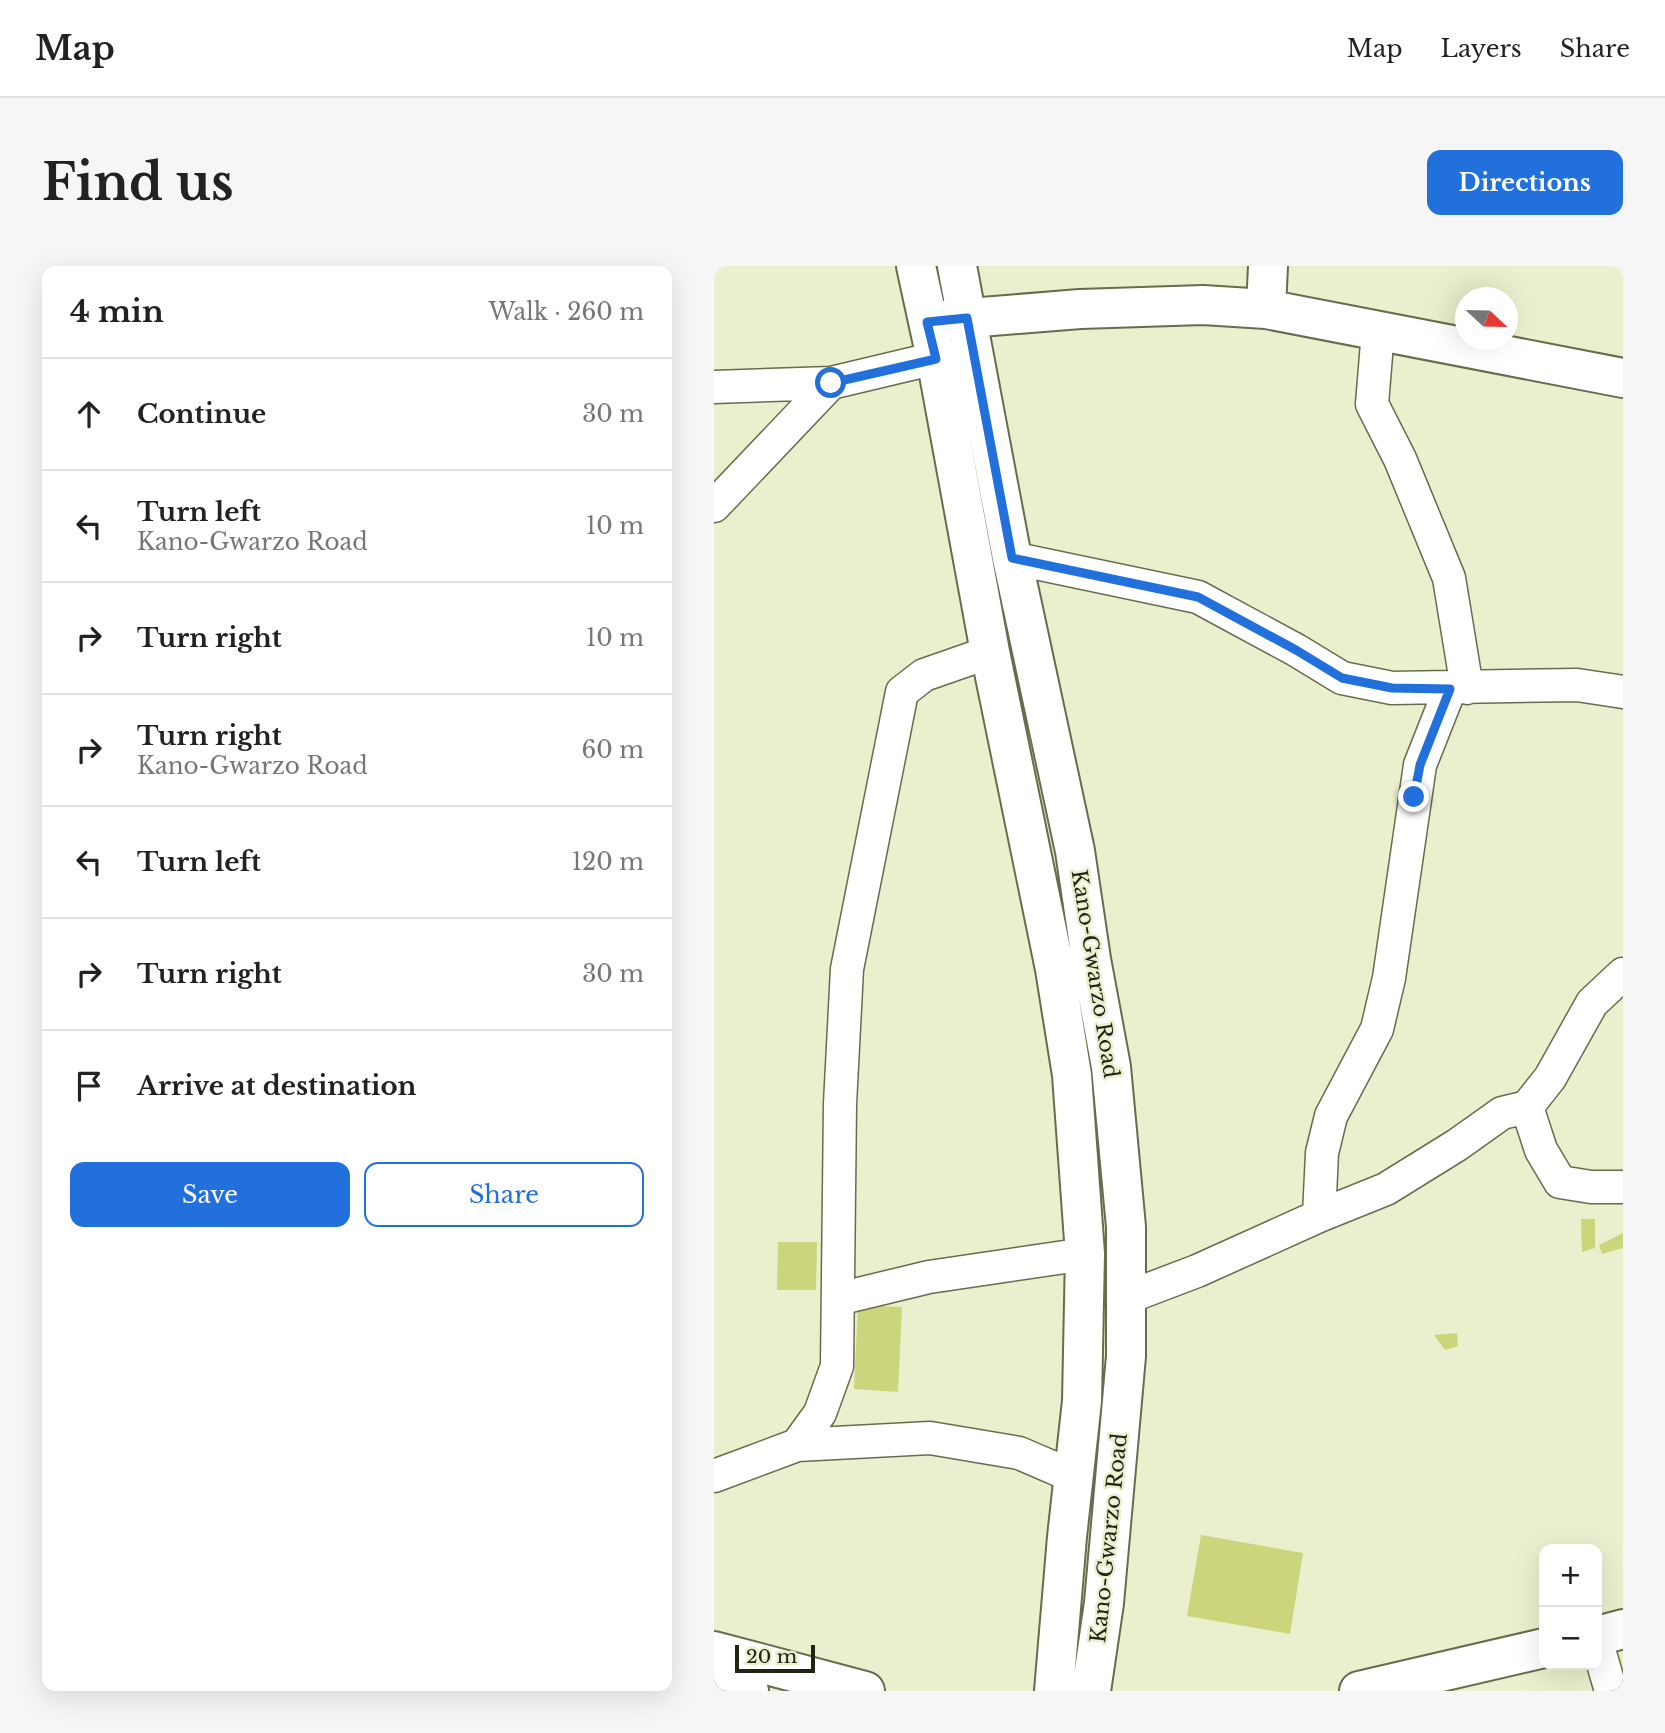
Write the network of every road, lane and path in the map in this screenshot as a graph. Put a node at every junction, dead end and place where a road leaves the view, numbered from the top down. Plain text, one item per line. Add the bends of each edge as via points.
1 (916, 266) edge
2 (957, 266) edge
3 (1268, 266) edge
4 (1266, 309) junction
5 (967, 318) junction
6 (927, 322) junction
7 (1378, 331) junction
8 (936, 359) junction
9 (1623, 378) edge
10 (831, 383) junction
11 (714, 387) edge
12 (714, 506) edge
13 (1012, 558) junction
14 (990, 653) junction
15 (1458, 688) junction
16 (1623, 692) edge
17 (1623, 974) edge
18 (1527, 1107) junction
19 (1623, 1187) edge
20 (1319, 1216) junction
21 (1085, 1254) junction
22 (1126, 1298) junction
23 (838, 1299) junction
24 (797, 1445) junction
25 (714, 1476) edge
26 (1075, 1477) junction
27 (1612, 1631) edge
28 (1539, 1649) edge
29 (714, 1651) edge
30 (714, 1681) edge
31 (749, 1691) edge
32 (865, 1691) edge
33 (1054, 1691) edge
34 (1091, 1691) edge
35 (1359, 1691) edge
36 (1611, 1691) edge

1 - 6 main road, Kano-Gwarzo Road
2 - 5 main road, Kano-Gwarzo Road
3 - 4 main road
4 - 5 main road via 1203,305
4 - 7 main road
5 - 6 main road
5 - 13 main road, Kano-Gwarzo Road
6 - 8 main road, Kano-Gwarzo Road
7 - 9 main road
7 - 15 street via 1373,404 1450,578
8 - 10 street
8 - 14 main road, Kano-Gwarzo Road
10 - 11 street
10 - 12 street
13 - 15 street via 1198,597 1342,678 1392,688
13 - 22 main road, Kano-Gwarzo Road via 1075,851 1111,1067 1126,1227
14 - 21 main road, Kano-Gwarzo Road via 1064,1022
14 - 23 street via 924,675 902,692 847,969
15 - 16 street via 1577,685
15 - 20 street via 1420,765 1389,978 1377,1029 1331,1116 1322,1153
17 - 18 street via 1592,1003 1550,1078
18 - 19 street via 1541,1150 1560,1182
18 - 20 street via 1503,1113 1385,1189
20 - 22 street
21 - 23 street via 929,1278
21 - 26 main road, Kano-Gwarzo Road via 1082,1401
22 - 34 main road, Kano-Gwarzo Road via 1118,1461
23 - 24 street via 836,1366 820,1413
24 - 25 street
24 - 26 street via 930,1438 1019,1453
26 - 33 main road, Kano-Gwarzo Road
27 - 36 street
28 - 35 main road
29 - 32 main road
30 - 31 main road

